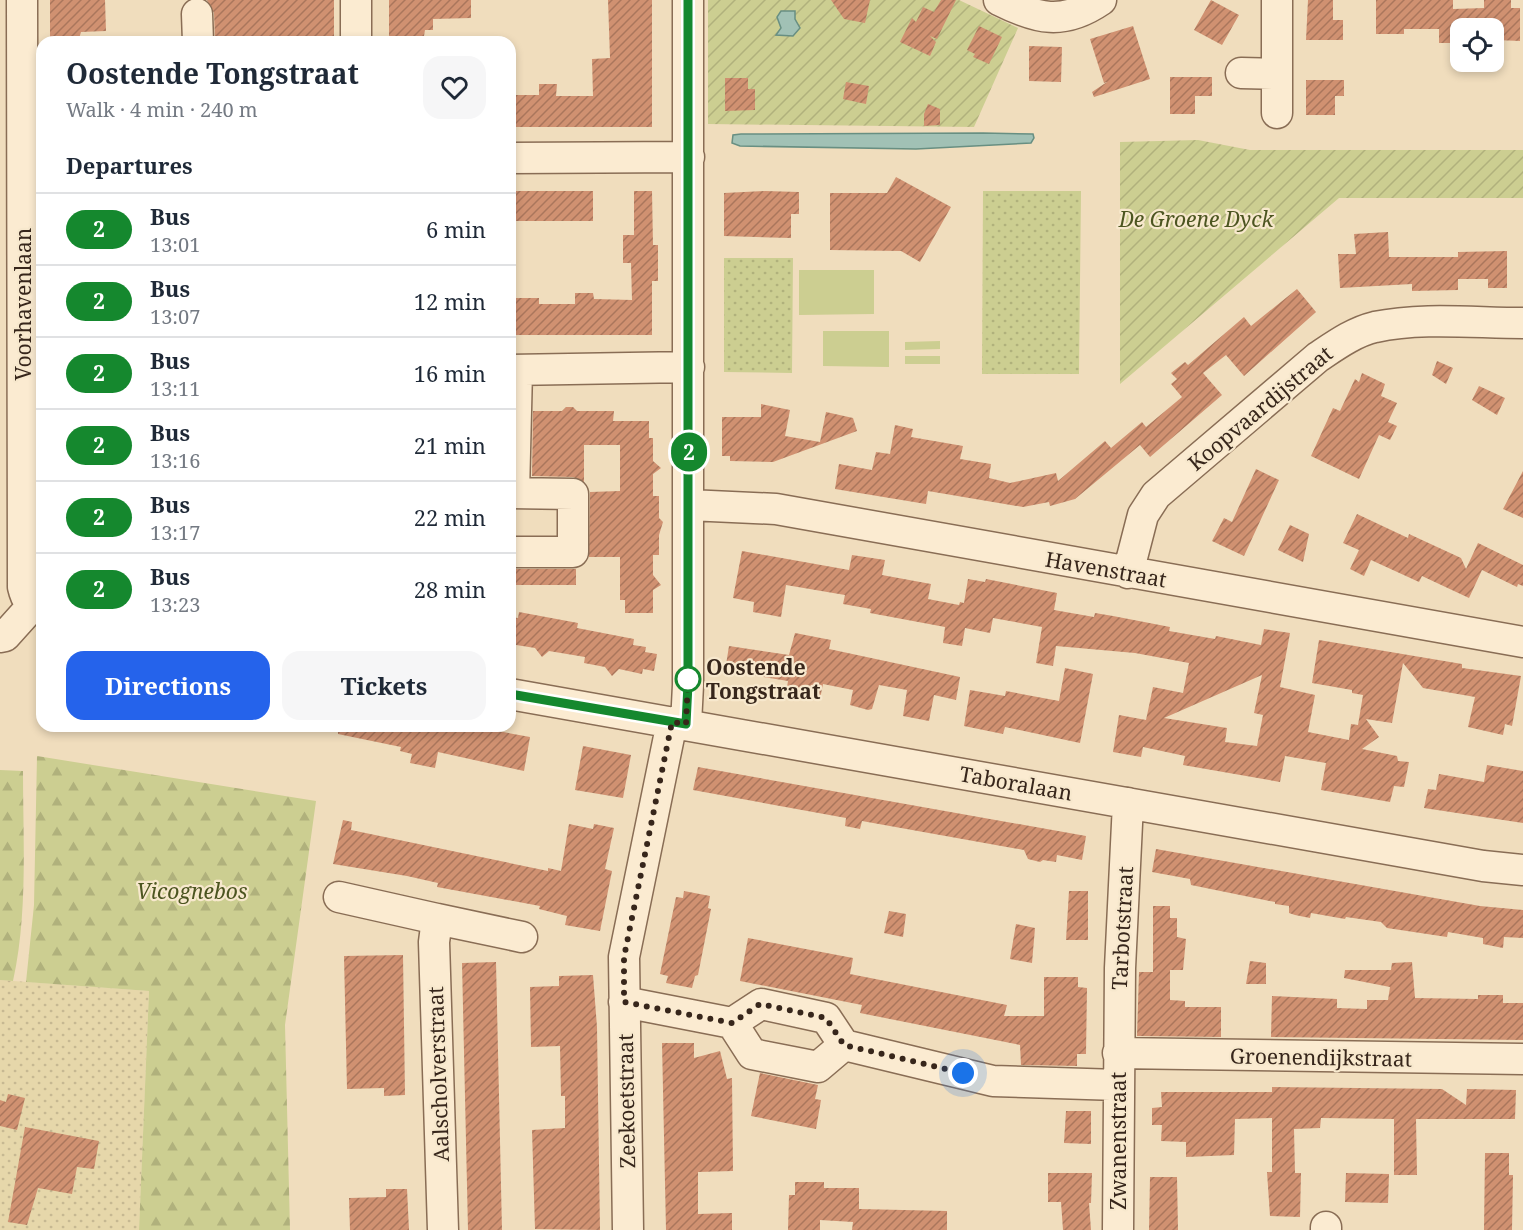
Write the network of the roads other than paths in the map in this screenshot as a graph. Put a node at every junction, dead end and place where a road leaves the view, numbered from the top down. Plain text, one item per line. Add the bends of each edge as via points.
1 (22, 0) edge
2 (356, 0) edge
3 (688, 0) edge
4 (999, 0) edge
5 (1101, 0) edge
6 (1277, 0) edge
7 (356, 36) edge
8 (11, 72) edge
9 (1241, 73) dead end
10 (1277, 74) junction
11 (1277, 113) dead end
12 (689, 157) junction
13 (516, 158) edge
14 (21, 162) edge
15 (1523, 323) edge
16 (688, 368) junction
17 (516, 370) edge
18 (22, 376) edge
19 (516, 493) edge
20 (689, 505) junction
21 (516, 552) edge
22 (1128, 573) junction
23 (36, 607) edge
24 (36, 609) edge
25 (0, 636) edge
26 (1523, 642) edge
27 (516, 695) edge
28 (679, 723) junction
29 (1128, 803) junction
30 (1523, 870) edge
31 (339, 897) dead end
32 (437, 919) junction
33 (522, 937) dead end
34 (624, 1002) junction
35 (732, 1023) junction
36 (844, 1045) junction
37 (1118, 1053) junction
38 (1523, 1059) edge
39 (1118, 1085) junction
40 (443, 1230) edge
41 (627, 1230) edge
42 (1118, 1230) edge

1 - 8 street, Voorhavenlaan
2 - 7 street
3 - 12 street, Zeekoetstraat
4 - 5 street via 1046,18 1069,16
6 - 10 street
8 - 14 street, Voorhavenlaan
9 - 10 street
10 - 11 street
12 - 13 street
12 - 16 street, Zeekoetstraat
14 - 18 street, Voorhavenlaan
15 - 22 street, Koopvaardijstraat via 1405,323 1373,328 1345,339 1318,357 1156,495 1143,515
16 - 17 street
16 - 20 street, Zeekoetstraat
18 - 23 street, Voorhavenlaan via 23,587 26,598
19 - 21 street via 573,494 573,552
20 - 22 street, Havenstraat via 776,509
20 - 28 street, Zeekoetstraat
22 - 26 street, Havenstraat
24 - 25 street via 5,636
27 - 28 street, Taboralaan
28 - 29 street, Taboralaan
28 - 34 street, Zeekoetstraat via 624,957
29 - 30 street, Taboralaan
29 - 37 street, Tarbotstraat
31 - 32 street
32 - 33 street
32 - 40 street, Aalscholverstraat via 434,942
34 - 35 street
34 - 41 street, Zeekoetstraat
35 - 36 street via 760,1004 826,1018
35 - 36 street via 752,1054 818,1067
36 - 39 street via 993,1081
37 - 38 street, Groenendijkstraat
37 - 39 street, Zwanenstraat
39 - 42 street, Zwanenstraat

